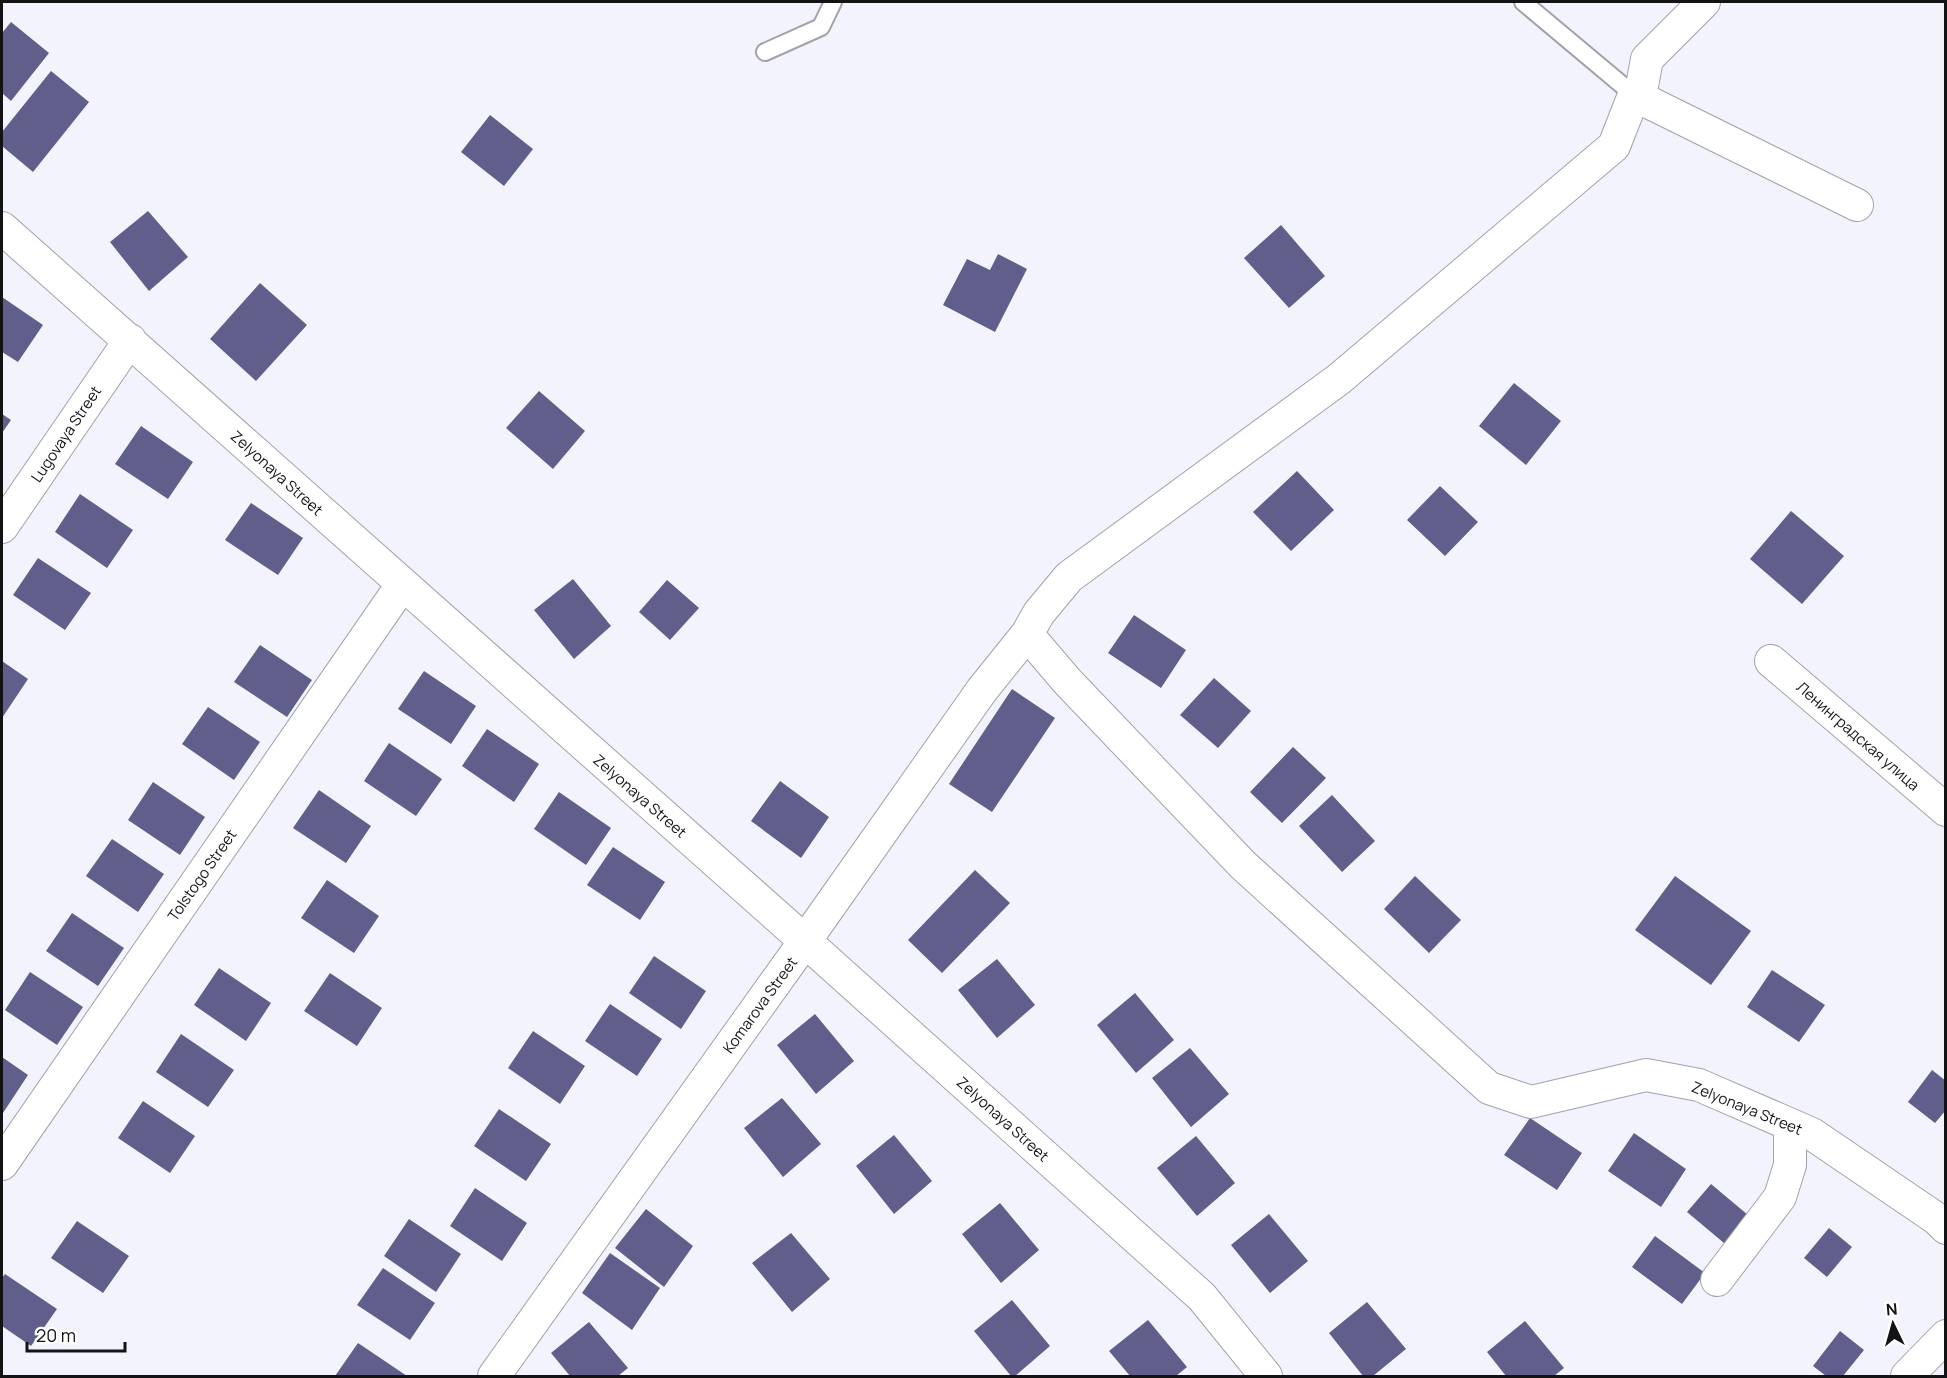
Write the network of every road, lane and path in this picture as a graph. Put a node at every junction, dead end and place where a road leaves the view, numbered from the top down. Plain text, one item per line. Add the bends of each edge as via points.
1 (833, 2) edge
2 (1523, 2) edge
3 (1704, 2) edge
4 (765, 52) dead end
5 (1634, 95) junction
6 (1857, 205) dead end
7 (2, 228) edge
8 (130, 340) junction
9 (2, 527) edge
10 (402, 585) junction
11 (1027, 634) junction
12 (1771, 661) dead end
13 (1946, 810) edge
14 (805, 941) junction
15 (1790, 1125) junction
16 (2, 1164) edge
17 (1946, 1228) edge
18 (1717, 1280) dead end
19 (1946, 1336) edge
20 (494, 1377) edge
21 (1266, 1377) edge
22 (1907, 1377) edge

1 - 4 lane via 821,27
2 - 5 lane
3 - 5 street, Komarova Street via 1647,59 1642,86
5 - 6 street
5 - 11 street, Komarova Street via 1614,146 1339,379 1069,577
7 - 8 street, Zelyonaya Street
8 - 9 street, Lugovaya Street
8 - 10 street, Zelyonaya Street
10 - 14 street, Zelyonaya Street
10 - 16 street, Tolstogo Street
11 - 14 street, Komarova Street via 982,690
11 - 15 street, Zelyonaya Street via 1243,865 1489,1088 1531,1102 1646,1075 1699,1085
12 - 13 street, Ленинградская улица
14 - 20 street, Komarova Street
14 - 21 street, Zelyonaya Street via 1202,1297
15 - 17 street, Zelyonaya Street via 1812,1134
15 - 18 street via 1790,1165 1780,1197
19 - 22 street

